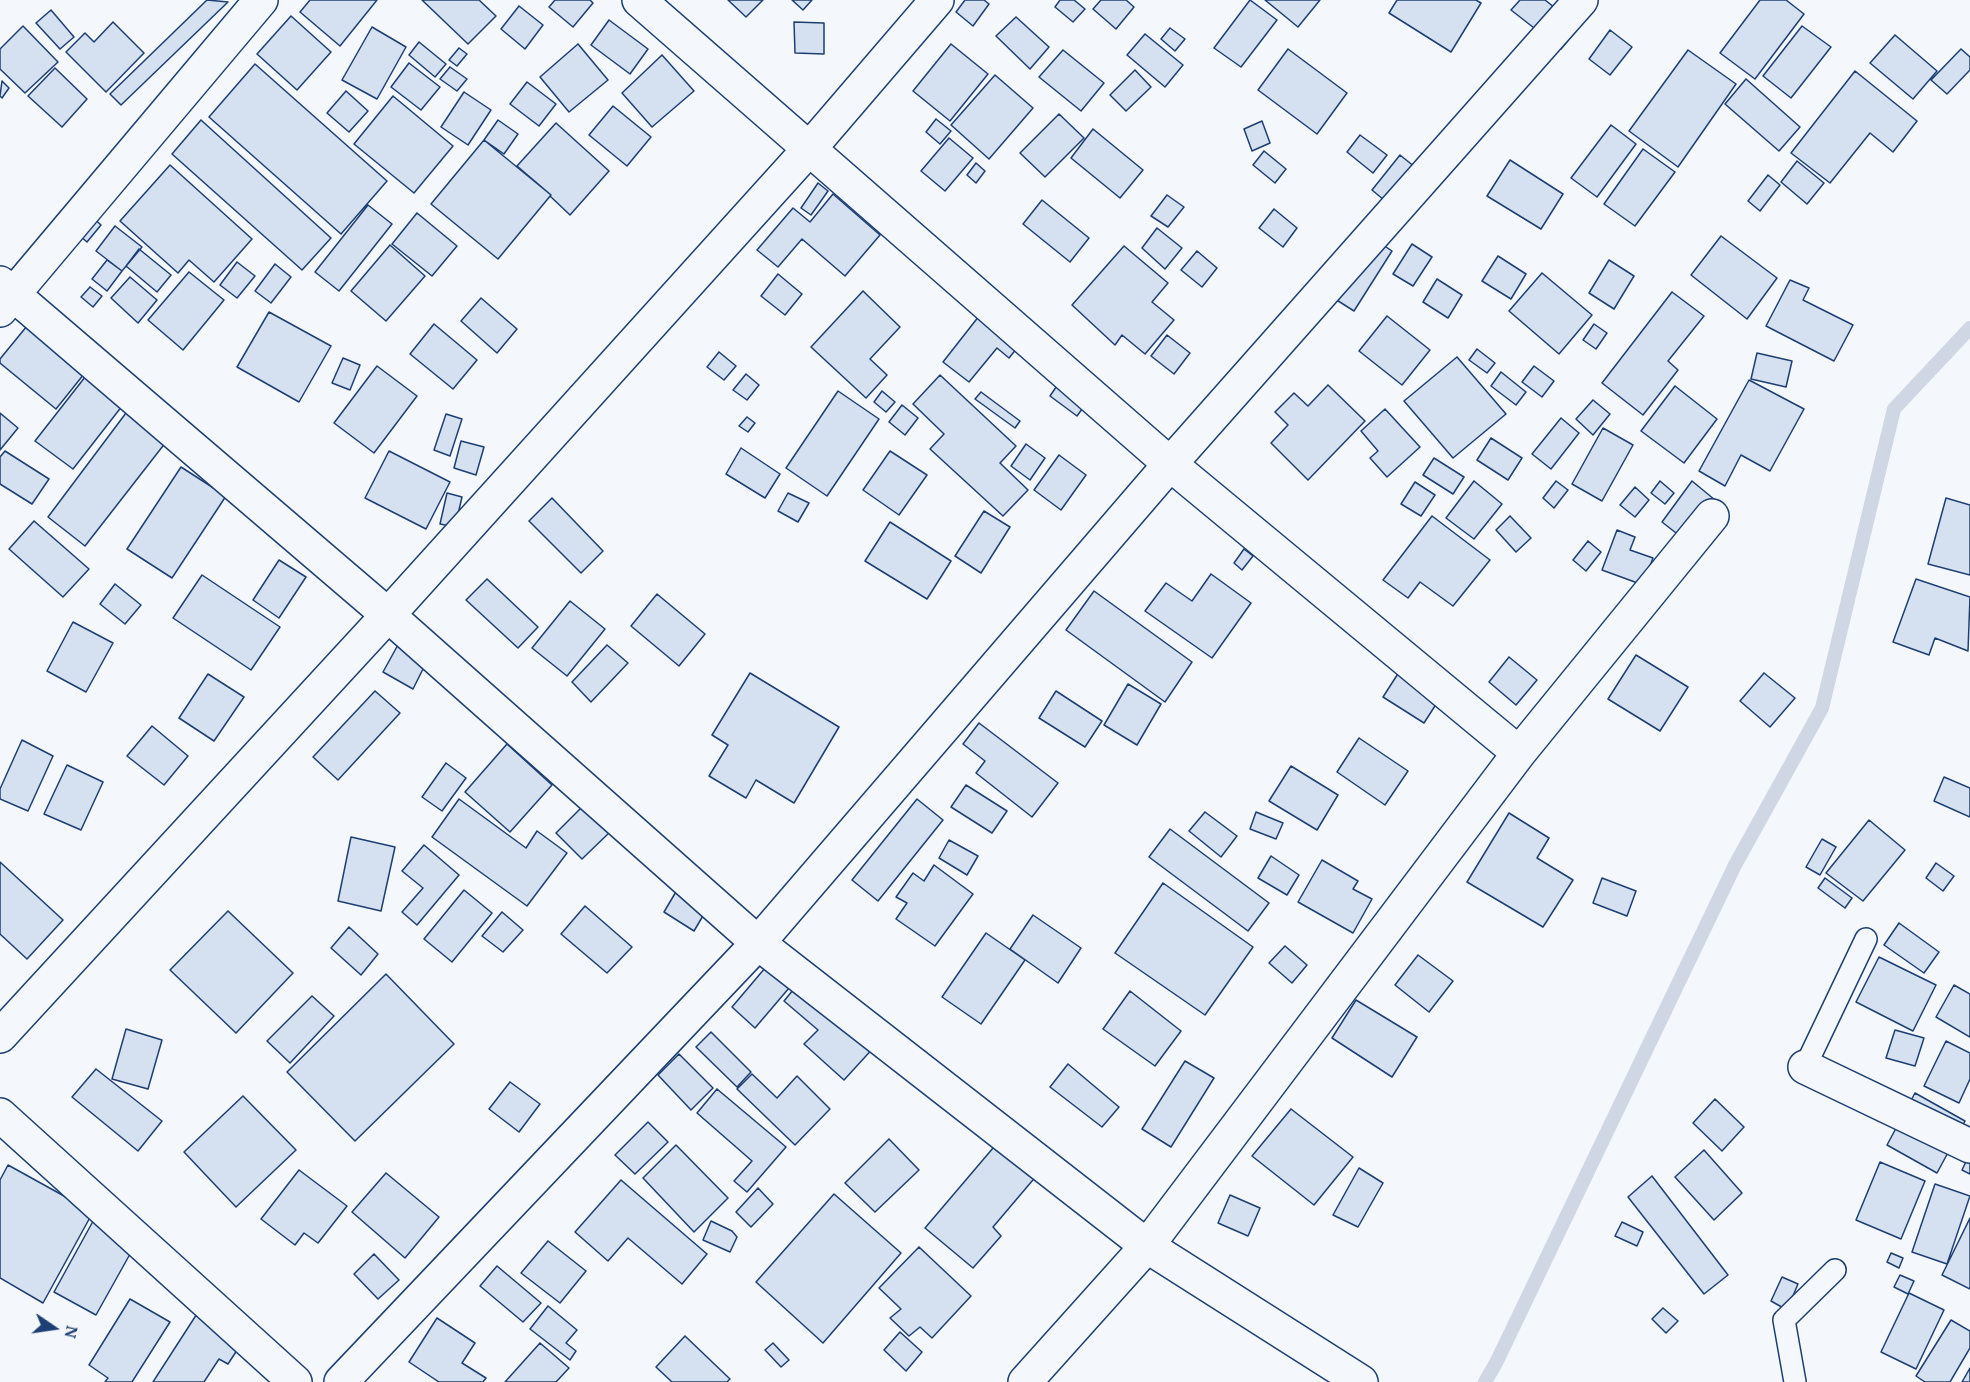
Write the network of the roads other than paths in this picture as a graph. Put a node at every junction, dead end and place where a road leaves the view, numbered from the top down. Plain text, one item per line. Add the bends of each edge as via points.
1 (261, 0) edge
2 (639, 0) edge
3 (937, 0) edge
4 (1581, 0) edge
5 (810, 148) junction
6 (4, 296) edge
7 (1170, 464) junction
8 (1712, 516) dead end
9 (388, 615) junction
10 (1519, 753) junction
11 (1866, 939) dead end
12 (758, 943) junction
13 (0, 1036) edge
14 (1805, 1067) joint
15 (0, 1115) edge
16 (1970, 1146) edge
17 (1147, 1246) junction
18 (1835, 1270) dead end
19 (295, 1382) edge
20 (341, 1382) edge
21 (1025, 1382) edge
22 (1361, 1382) edge
23 (1795, 1382) edge

1 - 6 street
2 - 5 street
3 - 5 street
4 - 7 street
5 - 7 street
5 - 9 street
6 - 9 street
7 - 10 street
7 - 12 street
8 - 10 street
9 - 12 street
9 - 13 street
10 - 17 street
11 - 14 lane
12 - 17 street
12 - 20 street
14 - 16 street
15 - 19 street
17 - 21 street
17 - 22 street
18 - 23 lane via 1784,1320

